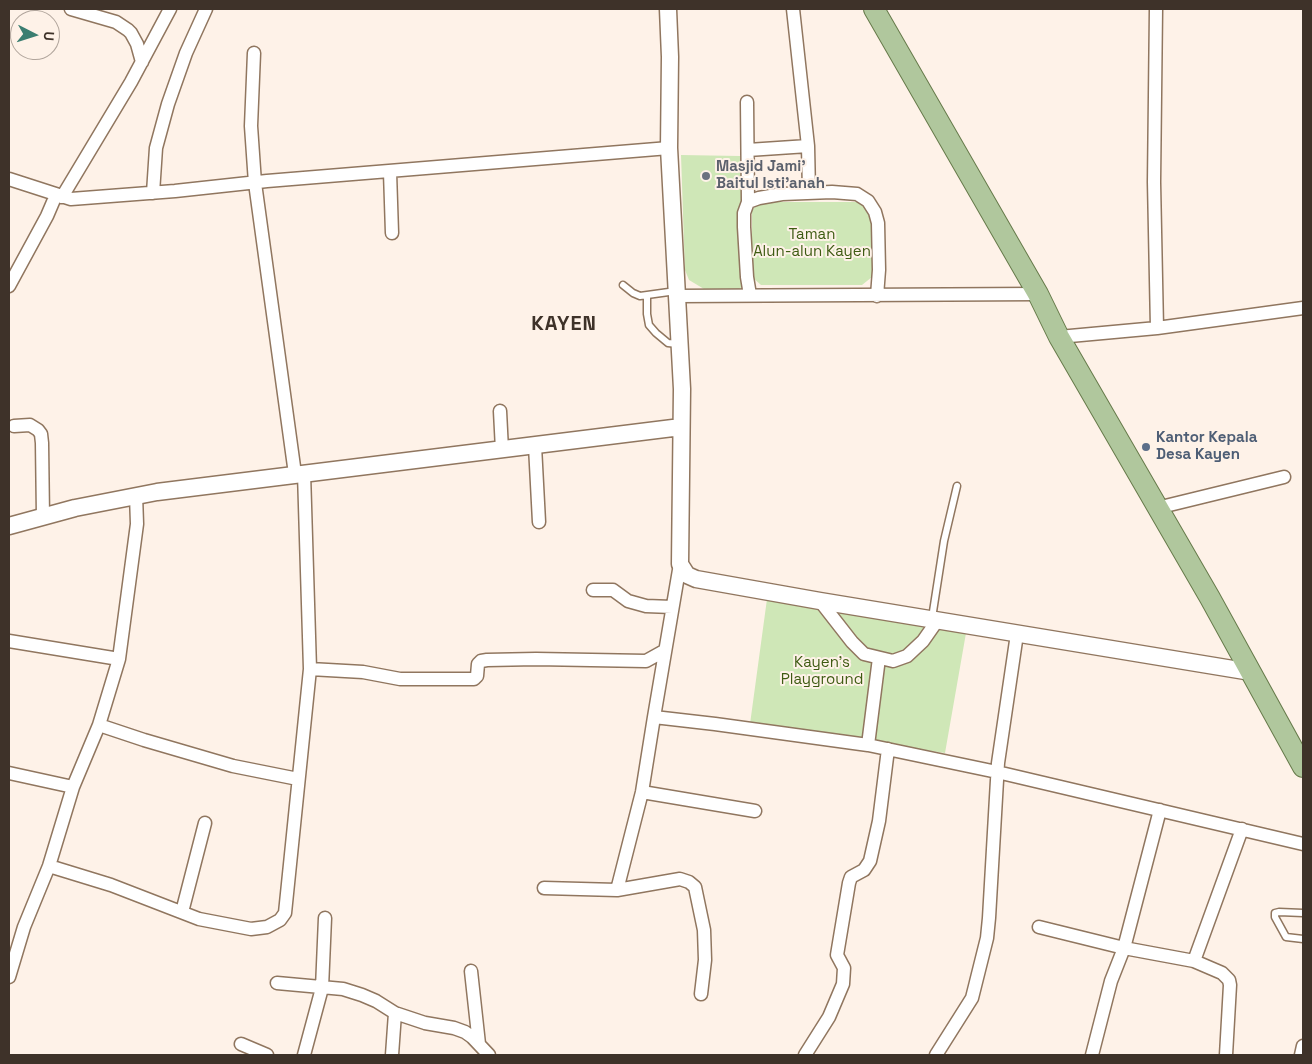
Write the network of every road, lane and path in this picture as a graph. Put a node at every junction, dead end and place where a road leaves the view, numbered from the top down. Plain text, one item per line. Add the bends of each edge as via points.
1 (71, 9) edge
2 (170, 9) edge
3 (206, 9) edge
4 (668, 9) edge
5 (793, 9) edge
6 (874, 9) edge
7 (1156, 9) edge
8 (254, 53) dead end
9 (142, 62) junction
10 (747, 102) dead end
11 (808, 146) junction
12 (669, 148) junction
13 (748, 150) junction
14 (390, 172) junction
15 (9, 178) edge
16 (255, 183) junction
17 (809, 192) junction
18 (152, 193) junction
19 (68, 197) junction
20 (748, 202) junction
21 (392, 233) dead end
22 (623, 285) dead end
23 (9, 286) edge
24 (677, 293) junction
25 (1038, 294) junction
26 (750, 295) junction
27 (647, 296) junction
28 (877, 296) junction
29 (1303, 308) edge
30 (1157, 328) junction
31 (1059, 337) junction
32 (680, 345) junction
33 (500, 411) dead end
34 (14, 426) dead end
35 (681, 427) junction
36 (535, 446) junction
37 (502, 450) junction
38 (299, 473) junction
39 (1284, 477) dead end
40 (957, 486) dead end
41 (136, 495) junction
42 (1157, 508) junction
43 (43, 517) junction
44 (539, 522) dead end
45 (9, 526) edge
46 (680, 564) junction
47 (593, 590) dead end
48 (820, 601) junction
49 (672, 607) junction
50 (934, 620) junction
51 (1017, 634) junction
52 (9, 641) edge
53 (664, 651) junction
54 (879, 658) junction
55 (119, 659) junction
56 (310, 669) junction
57 (1251, 672) junction
58 (654, 717) junction
59 (99, 724) junction
60 (868, 745) junction
61 (888, 749) junction
62 (1303, 767) edge
63 (997, 772) junction
64 (9, 773) edge
65 (298, 779) junction
66 (74, 786) junction
67 (642, 792) junction
68 (1160, 810) junction
69 (754, 811) dead end
70 (205, 823) dead end
71 (1242, 829) junction
72 (1303, 844) edge
73 (49, 866) junction
74 (544, 888) dead end
75 (617, 890) junction
76 (182, 912) junction
77 (1303, 913) edge
78 (325, 918) dead end
79 (1039, 927) dead end
80 (1303, 939) edge
81 (1124, 948) junction
82 (1194, 961) junction
83 (470, 971) dead end
84 (9, 977) edge
85 (277, 983) dead end
86 (322, 988) junction
87 (701, 994) dead end
88 (395, 1013) junction
89 (241, 1044) dead end
90 (479, 1044) junction
91 (1303, 1046) edge
92 (268, 1055) edge
93 (304, 1055) edge
94 (392, 1055) edge
95 (489, 1055) edge
96 (806, 1055) edge
97 (936, 1055) edge
98 (1092, 1055) edge
99 (1226, 1055) edge
100 (1301, 1055) edge

1 - 9 street via 123,27 134,38
2 - 9 street
3 - 18 street via 179,69 168,104 156,148
4 - 12 street
5 - 11 street
6 - 25 main road
7 - 30 street via 1154,182
8 - 16 street via 251,126
9 - 19 street
10 - 13 street
11 - 13 street
11 - 17 street
12 - 14 street
12 - 24 street
13 - 20 street
14 - 16 street
14 - 21 street
15 - 19 street
16 - 18 street
16 - 38 street
17 - 20 street
17 - 28 street via 844,192 857,194 868,201 878,223
18 - 19 street
19 - 23 street via 47,216
20 - 26 street via 744,227
22 - 27 lane via 633,294
24 - 26 street
24 - 27 lane
24 - 32 street
25 - 28 street
25 - 31 main road
26 - 28 street
27 - 32 lane via 649,325 668,343
29 - 30 street
30 - 31 street
31 - 42 main road
32 - 35 street
33 - 37 street
34 - 43 street via 30,425 41,434
35 - 36 street
35 - 46 street
36 - 37 street
36 - 44 street
37 - 38 street
38 - 41 street
38 - 56 street
39 - 42 street
40 - 50 lane via 944,541
41 - 43 street
41 - 55 street via 137,524
42 - 57 main road
43 - 45 street
46 - 48 street via 687,575 696,579
46 - 49 street
47 - 49 street via 613,590 628,601 646,606
48 - 50 street
48 - 54 street via 864,654
49 - 53 street
50 - 51 street
50 - 54 street via 924,641 907,656 893,661
51 - 57 street
51 - 63 street
52 - 55 street
53 - 56 street via 646,661 487,660 478,664 474,679 400,679 363,672
53 - 58 street
54 - 60 street
55 - 59 street
56 - 65 street
57 - 62 main road
58 - 60 street
58 - 67 street
59 - 65 street via 233,766
59 - 66 street
60 - 61 street
61 - 63 street
61 - 96 street via 879,821 870,861 848,883 837,955 844,968 843,984 829,1018
63 - 68 street
63 - 97 street via 986,938 972,998
64 - 66 street
65 - 76 street via 285,912 280,920 267,927 242,928
66 - 73 street
67 - 69 street
67 - 75 street
68 - 71 street
68 - 81 street
70 - 76 street
71 - 72 street
71 - 82 street
73 - 76 street
73 - 84 street via 24,927
74 - 75 street
75 - 87 street via 680,879 694,887 704,930
77 - 80 lane via 1275,913 1286,937
78 - 86 street
79 - 81 street
81 - 82 street
81 - 98 street via 1111,981
82 - 99 street via 1222,973 1229,980
83 - 90 street
85 - 86 street
86 - 88 street via 343,989 376,1001
86 - 93 street
88 - 90 street via 465,1032
88 - 94 street
89 - 92 street
90 - 95 street
91 - 100 street

